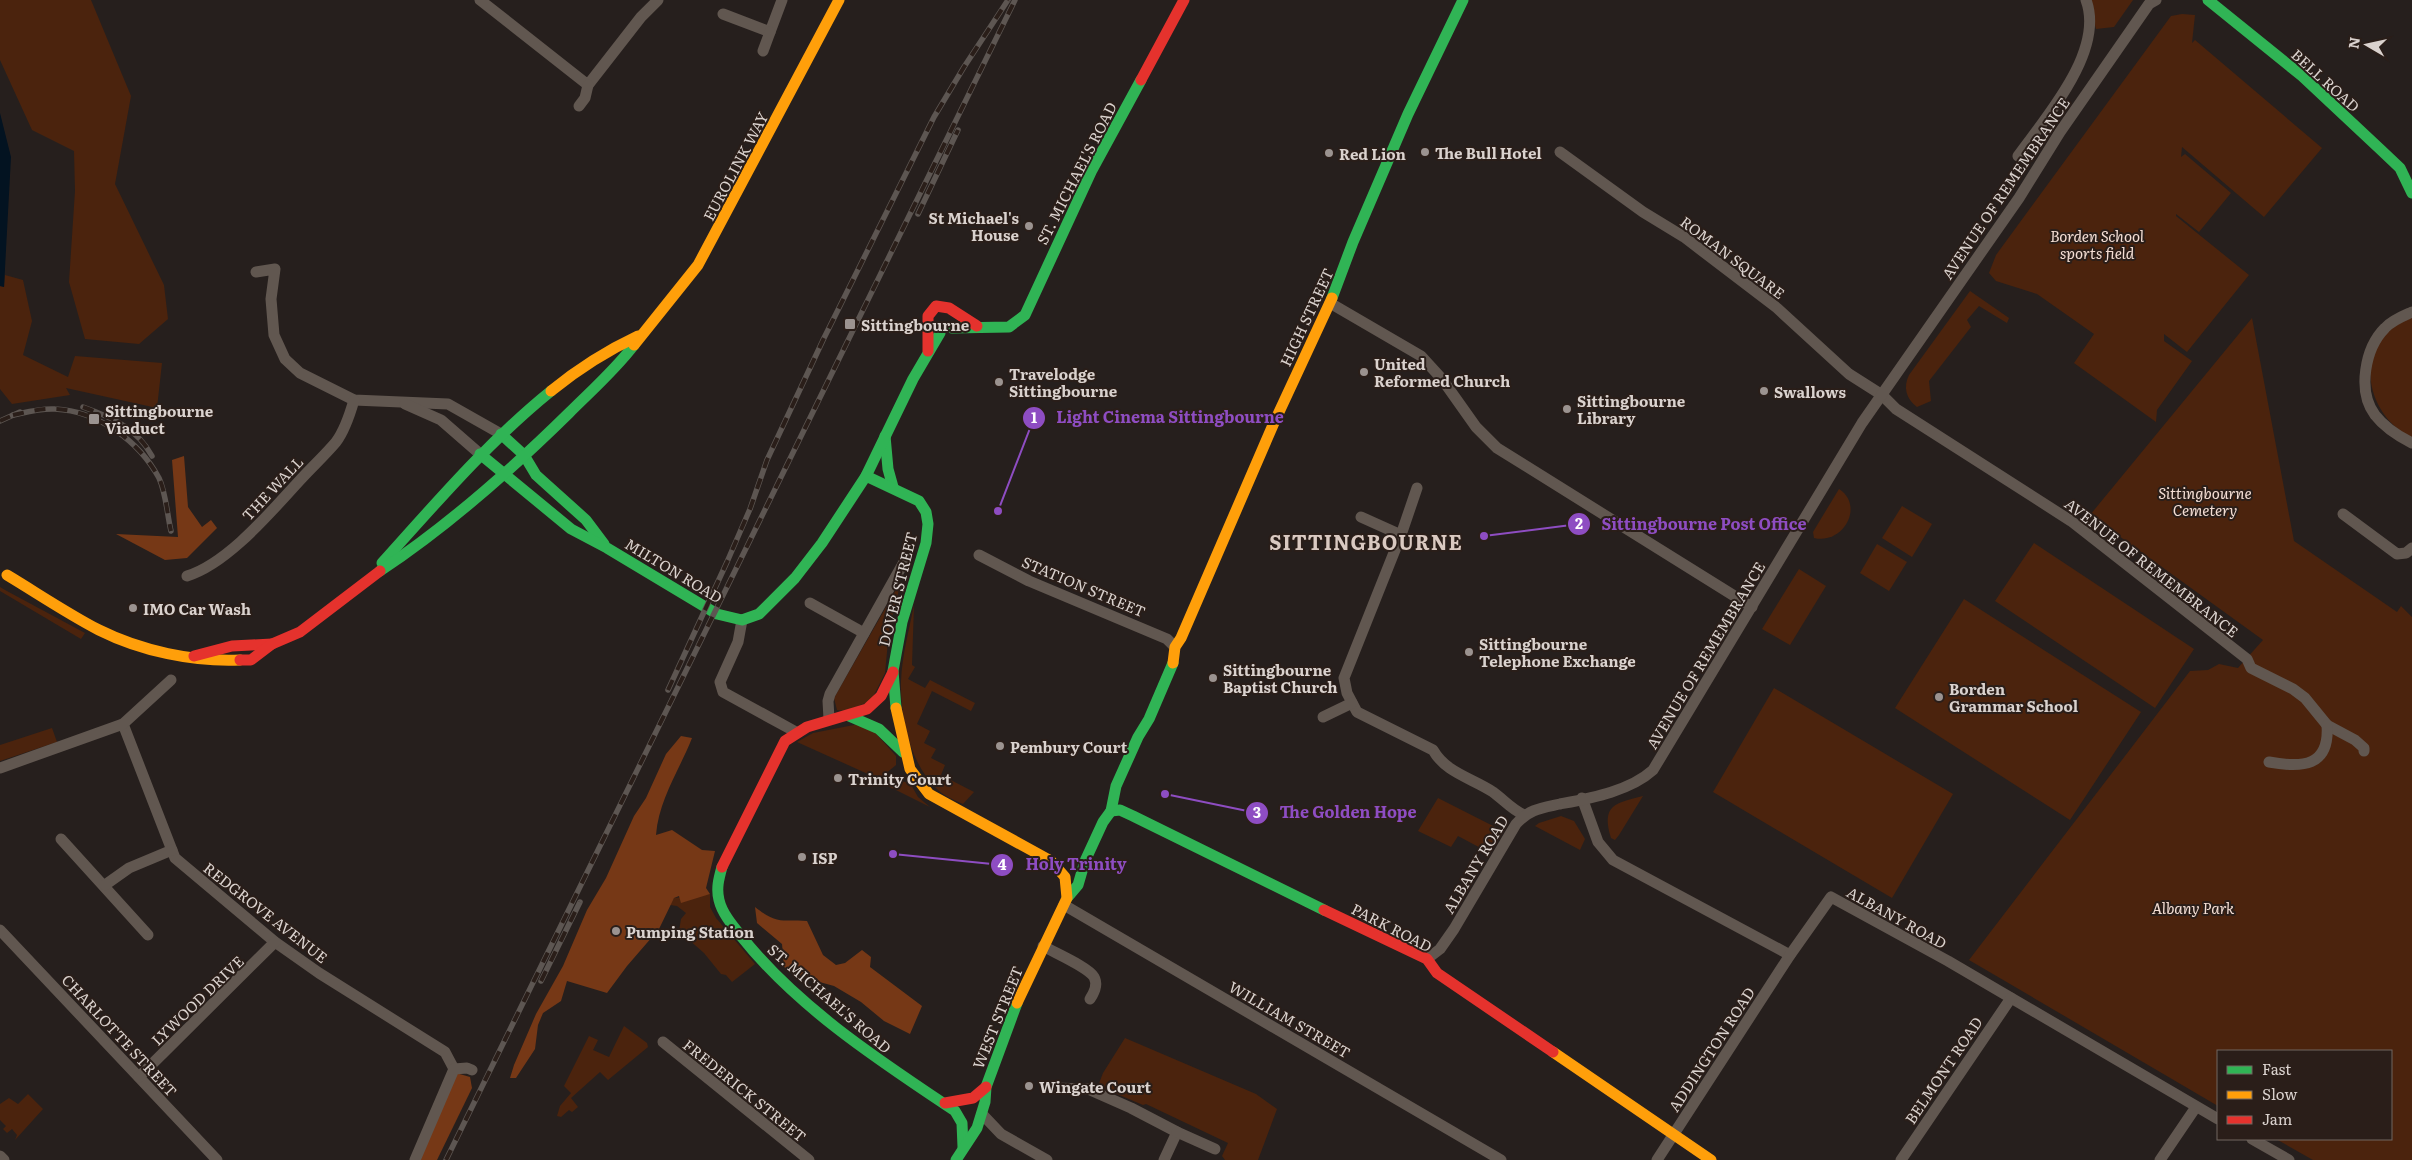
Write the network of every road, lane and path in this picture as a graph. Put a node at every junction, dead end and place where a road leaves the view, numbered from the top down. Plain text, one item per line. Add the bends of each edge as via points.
1 (480, 0) edge
2 (658, 0) edge
3 (782, 0) edge
4 (839, 0) edge
5 (1184, 0) edge
6 (1463, 0) edge
7 (2086, 0) edge
8 (2156, 0) edge
9 (2208, 0) edge
10 (723, 14) dead end
11 (770, 32) junction
12 (763, 51) dead end
13 (588, 85) junction
14 (579, 106) dead end
15 (1560, 152) dead end
16 (2018, 156) dead end
17 (2412, 193) edge
18 (256, 272) dead end
19 (1330, 303) junction
20 (953, 311) junction
21 (2412, 312) edge
22 (928, 321) junction
23 (977, 326) junction
24 (952, 328) junction
25 (940, 333) junction
26 (640, 335) junction
27 (928, 351) junction
28 (1882, 394) junction
29 (354, 400) junction
30 (398, 401) junction
31 (501, 434) junction
32 (885, 435) junction
33 (2412, 443) edge
34 (480, 454) junction
35 (524, 455) junction
36 (504, 473) junction
37 (866, 476) junction
38 (893, 487) junction
39 (1417, 488) dead end
40 (2342, 514) dead end
41 (1361, 517) dead end
42 (1401, 535) junction
43 (607, 548) junction
44 (2412, 548) edge
45 (978, 555) dead end
46 (904, 562) dead end
47 (4, 573) edge
48 (187, 576) dead end
49 (369, 578) junction
50 (810, 604) dead end
51 (1752, 606) junction
52 (742, 620) junction
53 (864, 633) junction
54 (272, 644) junction
55 (1175, 647) junction
56 (194, 656) junction
57 (893, 672) junction
58 (171, 680) dead end
59 (1352, 703) junction
60 (849, 716) junction
61 (1323, 717) dead end
62 (829, 719) junction
63 (123, 724) junction
64 (2327, 725) junction
65 (796, 732) junction
66 (2364, 751) dead end
67 (906, 755) junction
68 (2269, 762) dead end
69 (0, 768) edge
70 (1582, 798) junction
71 (1561, 804) joint
72 (1111, 811) junction
73 (1524, 815) junction
74 (61, 839) dead end
75 (172, 850) junction
76 (1085, 861) junction
77 (1062, 868) junction
78 (105, 885) junction
79 (1065, 901) junction
80 (0, 930) edge
81 (148, 935) dead end
82 (276, 942) junction
83 (1043, 946) junction
84 (1790, 954) junction
85 (1427, 958) junction
86 (2011, 998) junction
87 (1090, 999) dead end
88 (662, 1042) dead end
89 (454, 1069) junction
90 (472, 1070) dead end
91 (139, 1077) junction
92 (986, 1087) junction
93 (1055, 1088) dead end
94 (945, 1103) junction
95 (2196, 1107) junction
96 (982, 1114) junction
97 (2217, 1118) edge
98 (1177, 1132) junction
99 (1674, 1135) junction
100 (2254, 1140) edge
101 (963, 1147) junction
102 (1215, 1149) dead end
103 (0, 1156) edge
104 (4, 1160) edge
105 (217, 1160) edge
106 (415, 1160) edge
107 (809, 1160) edge
108 (956, 1160) edge
109 (1047, 1160) edge
110 (1164, 1160) edge
111 (1501, 1160) edge
112 (1658, 1160) edge
113 (1711, 1160) edge
114 (1901, 1160) edge
115 (2160, 1160) edge
116 (2289, 1160) edge

1 - 13 street
2 - 13 street
3 - 11 street
4 - 26 main road, EUROLINK WAY via 698,265 669,304
5 - 23 main road, ST. MICHAEL'S ROAD via 1092,170 1025,316 1006,329
6 - 19 main road, HIGH STREET via 1408,114
7 - 16 street via 2090,32 2076,72
8 - 28 street, AVENUE OF REMEMBRANCE via 2060,132 2019,198
9 - 17 main road, BELL ROAD via 2302,76 2381,150 2400,168
10 - 11 street
11 - 12 street
13 - 14 street
15 - 28 street, ROMAN SQUARE via 1691,243 1777,308 1849,374
18 - 29 street via 275,269 271,321 286,358 308,378
19 - 51 street via 1422,356 1476,427 1497,448
19 - 55 main road, HIGH STREET
20 - 22 main road via 946,306 936,306
20 - 23 main road, ST. MICHAEL'S ROAD
20 - 24 main road via 955,320
21 - 33 street via 2386,327 2377,338 2365,377 2374,413 2394,433
22 - 25 main road via 932,329
22 - 27 main road
23 - 24 main road, ST. MICHAEL'S ROAD
24 - 25 main road
25 - 27 main road
26 - 31 main road, EUROLINK WAY via 575,371
26 - 35 main road, EUROLINK WAY via 621,362 594,390
27 - 32 main road
28 - 51 street, AVENUE OF REMEMBRANCE
28 - 64 street, AVENUE OF REMEMBRANCE via 1896,409 2071,521 2248,659 2251,668 2293,689
29 - 30 street
29 - 48 street, THE WALL via 337,441 282,499 244,538 199,572
30 - 31 street via 448,404
30 - 34 street via 441,420
31 - 34 main road, EUROLINK WAY
31 - 35 main road, MILTON ROAD
32 - 37 main road
32 - 38 main road
34 - 36 main road, MILTON ROAD
34 - 49 main road, EUROLINK WAY
35 - 36 main road, EUROLINK WAY
35 - 43 main road, MILTON ROAD via 536,475 586,520
36 - 43 main road, MILTON ROAD via 571,529
36 - 49 main road, EUROLINK WAY via 413,549
37 - 38 main road, DOVER STREET
37 - 52 main road via 827,537 795,578 760,614
38 - 57 main road, DOVER STREET via 918,501 926,512 928,524 924,550 902,622
39 - 42 street
40 - 44 street via 2397,554
41 - 42 street
42 - 59 street via 1344,678
43 - 52 main road, MILTON ROAD via 716,614
45 - 55 street, STATION STREET via 1166,639
46 - 53 street
47 - 56 main road via 60,610 64,609 120,639 182,656
49 - 54 main road via 300,632
50 - 53 street
51 - 70 street, AVENUE OF REMEMBRANCE via 1653,770 1634,784
52 - 65 street via 738,642 720,682 723,692
53 - 62 street via 830,694
54 - 56 main road via 247,642
54 - 56 main road via 251,660 215,661
55 - 72 main road, WEST STREET via 1173,662 1149,719 1116,786
57 - 60 main road, ST. MICHAEL'S ROAD via 878,701 868,709
57 - 67 main road, DOVER STREET via 896,714
58 - 63 street
59 - 61 street
59 - 73 street via 1357,712 1432,750 1440,762
60 - 62 main road, ST. MICHAEL'S ROAD
60 - 67 main road, ST. MICHAEL'S ROAD via 883,729
62 - 65 main road, ST. MICHAEL'S ROAD
63 - 69 street
63 - 75 street, REDGROVE AVENUE
64 - 66 street via 2355,740
64 - 68 street via 2328,740 2322,755 2304,764
65 - 94 main road, ST. MICHAEL'S ROAD via 780,750 720,870 717,886 722,910 757,956 798,994 874,1058
67 - 77 main road, DOVER STREET via 910,769 929,794
70 - 71 street, AVENUE OF REMEMBRANCE
70 - 84 street via 1598,842 1613,860
71 - 73 street, ALBANY ROAD via 1536,808
72 - 76 main road, WEST STREET
72 - 85 main road, PARK ROAD via 1120,810 1133,816
73 - 85 street, ALBANY ROAD via 1454,929 1440,948
74 - 78 street
75 - 78 street via 129,868
75 - 82 street, REDGROVE AVENUE via 175,858
76 - 77 main road via 1074,868
76 - 79 main road, WEST STREET via 1078,885
77 - 79 main road via 1068,884
78 - 81 street
79 - 83 main road, WEST STREET
79 - 111 street, WILLIAM STREET
80 - 91 street, CHARLOTTE STREET
82 - 89 street, REDGROVE AVENUE via 319,973 445,1052
82 - 91 street, LYWOOD DRIVE
83 - 87 street via 1088,970 1095,978 1095,990
83 - 92 main road, WEST STREET via 1016,1006
84 - 86 street, ALBANY ROAD via 1830,897
84 - 99 street, ADDINGTON ROAD
85 - 99 main road, PARK ROAD via 1436,973
86 - 95 street, ALBANY ROAD
86 - 114 street, BELMONT ROAD
88 - 107 street, FREDERICK STREET
89 - 90 street
89 - 106 street
91 - 105 street, CHARLOTTE STREET
92 - 94 main road via 972,1098
92 - 96 main road, WEST STREET
93 - 98 street via 1088,1089
94 - 101 main road, ST. MICHAEL'S ROAD via 961,1119
95 - 97 street, ALBANY ROAD
95 - 115 street
96 - 101 main road, WEST STREET via 973,1136
96 - 109 street via 1001,1134
98 - 102 street
98 - 110 street
99 - 112 street, ADDINGTON ROAD
99 - 113 main road, PARK ROAD
100 - 116 street
101 - 108 main road, WEST STREET
103 - 104 street

